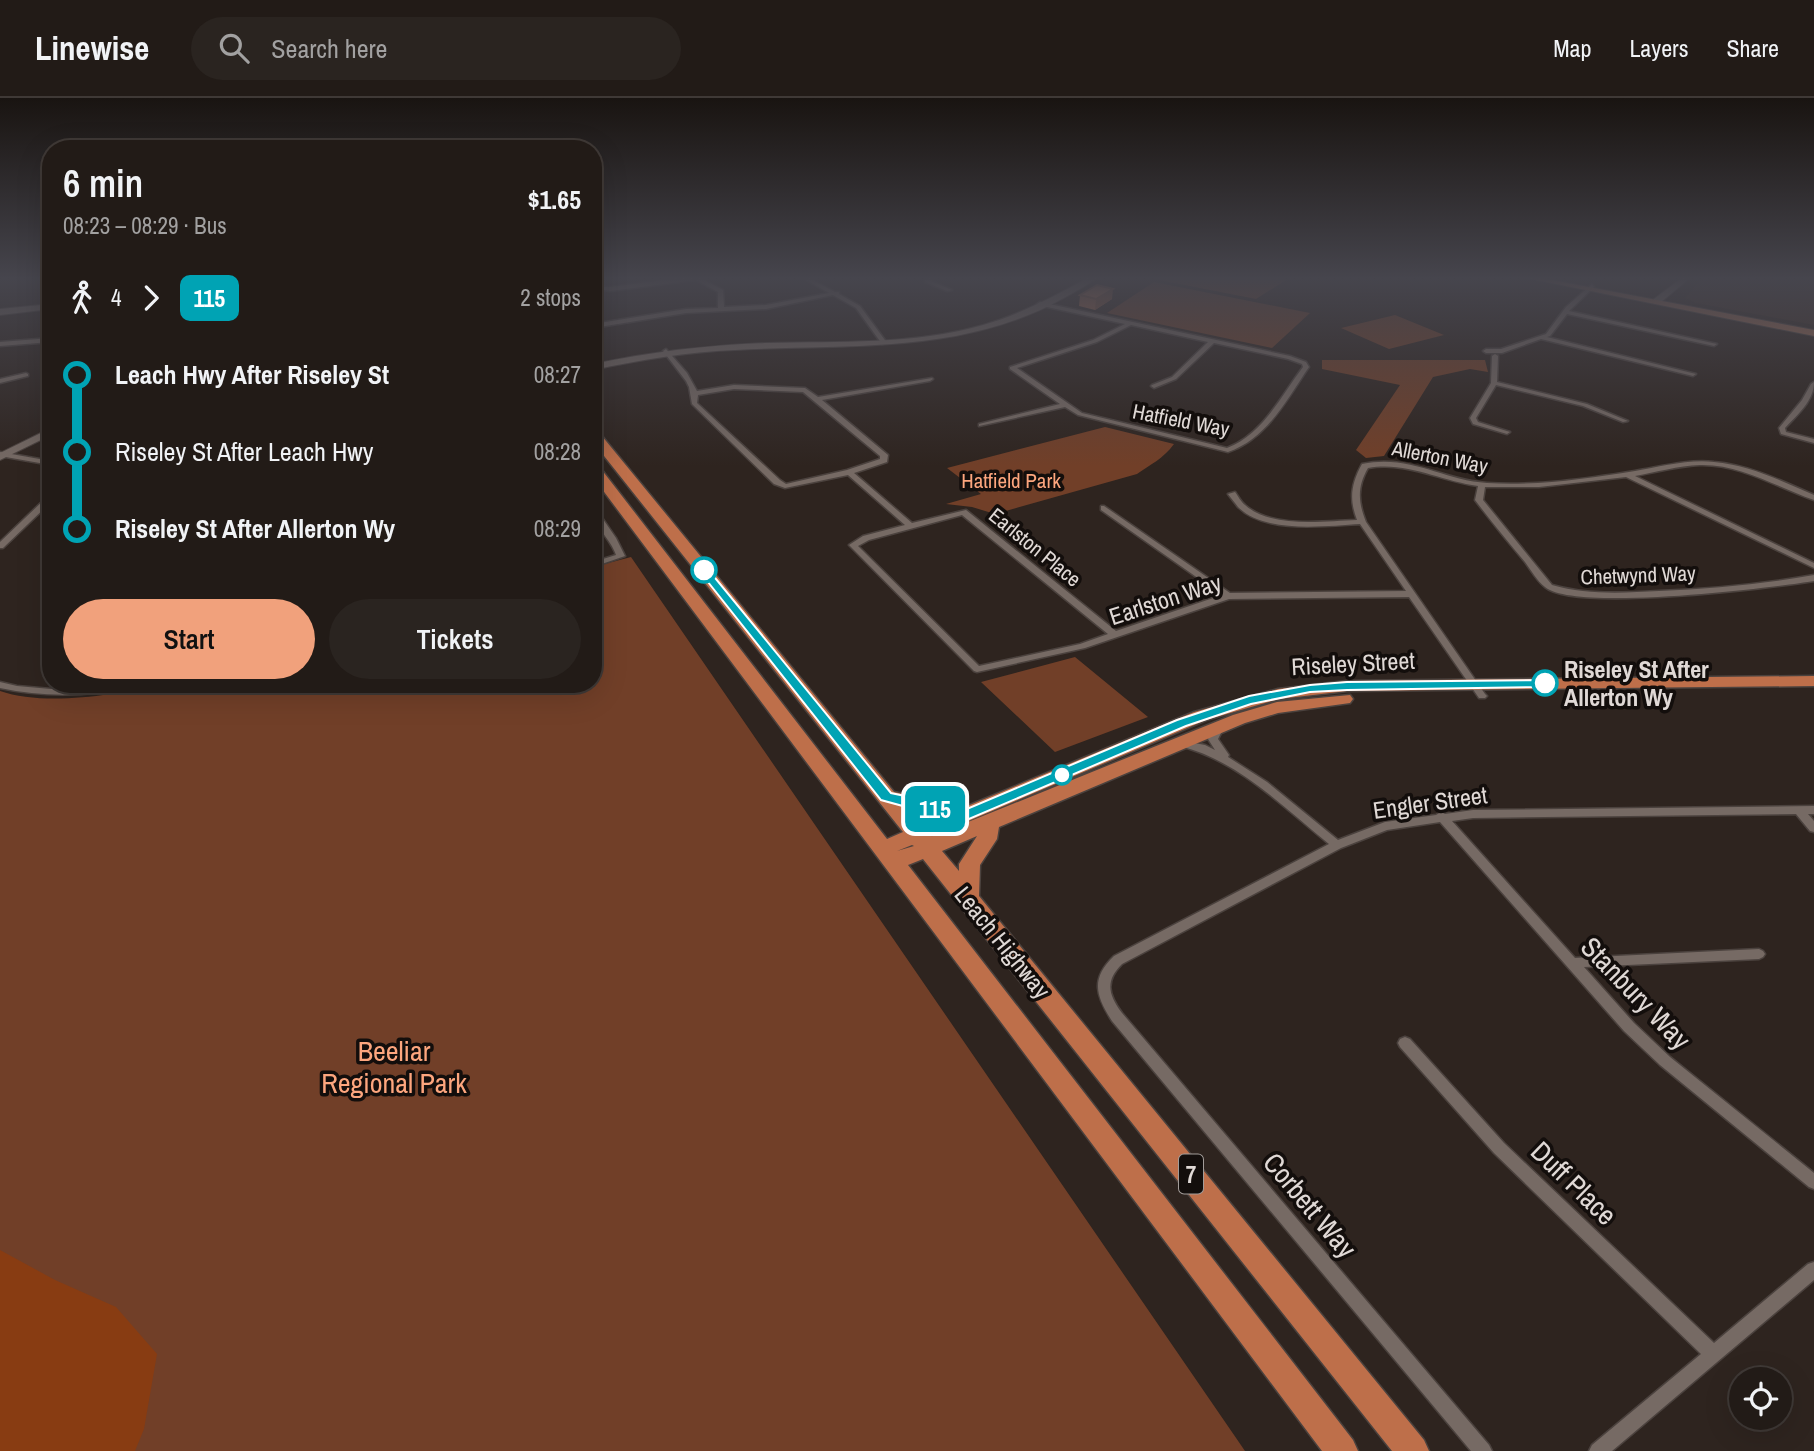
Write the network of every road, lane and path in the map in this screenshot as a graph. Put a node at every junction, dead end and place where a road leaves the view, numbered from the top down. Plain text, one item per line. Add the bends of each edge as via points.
1 (896, 340) edge
2 (1097, 340) edge
3 (1204, 340) edge
4 (1536, 340) edge
5 (1551, 340) edge
6 (1696, 340) edge
7 (42, 341) edge
8 (880, 342) joint
9 (1212, 342) junction
10 (0, 344) edge
11 (1714, 344) dead end
12 (673, 354) junction
13 (602, 365) edge
14 (1693, 374) dead end
15 (26, 375) dead end
16 (930, 379) dead end
17 (4, 381) edge
18 (1494, 383) junction
19 (1814, 384) edge
20 (0, 386) edge
21 (1154, 386) dead end
22 (696, 393) junction
23 (818, 399) junction
24 (1805, 401) junction
25 (1814, 403) edge
26 (1063, 405) junction
27 (1624, 421) dead end
28 (981, 425) dead end
29 (1507, 432) dead end
30 (42, 436) edge
31 (1814, 441) edge
32 (602, 444) edge
33 (5, 454) edge
34 (613, 457) junction
35 (42, 461) edge
36 (849, 472) junction
37 (1628, 474) junction
38 (602, 480) edge
39 (1482, 485) junction
40 (1232, 494) dead end
41 (1814, 498) edge
42 (42, 506) edge
43 (622, 506) junction
44 (1104, 508) dead end
45 (1362, 522) junction
46 (909, 525) junction
47 (602, 526) edge
48 (671, 530) junction
49 (644, 537) junction
50 (0, 546) edge
51 (602, 562) edge
52 (1814, 566) edge
53 (1814, 579) edge
54 (1411, 594) junction
55 (1228, 596) junction
56 (1115, 635) junction
57 (977, 669) joint
58 (1814, 681) edge
59 (0, 685) edge
60 (1478, 690) junction
61 (42, 691) edge
62 (1814, 694) edge
63 (1219, 727) junction
64 (1180, 743) junction
65 (1233, 765) junction
66 (886, 797) junction
67 (1799, 810) junction
68 (1814, 810) edge
69 (969, 814) junction
70 (1441, 817) junction
71 (989, 824) junction
72 (1814, 828) edge
73 (923, 842) junction
74 (1337, 845) junction
75 (888, 856) junction
76 (968, 898) junction
77 (1759, 954) dead end
78 (1573, 963) junction
79 (1103, 989) joint
80 (1405, 1043) dead end
81 (1814, 1182) edge
82 (1814, 1270) edge
83 (1713, 1354) junction
84 (1342, 1451) edge
85 (1413, 1451) edge
86 (1483, 1451) edge
87 (1598, 1451) edge

1 - 8 street
2 - 26 street, Hatfield Way via 1012,368
3 - 9 street, Hatfield Way
4 - 18 street via 1498,353
5 - 14 street
6 - 11 street
7 - 10 street
8 - 12 street
9 - 21 street via 1174,378
9 - 26 street, Hatfield Way via 1290,358 1306,367 1261,427 1236,448 1214,448 1102,421
12 - 13 street
12 - 22 street
15 - 17 street
16 - 23 street
17 - 20 street
18 - 27 street via 1585,405
18 - 29 street via 1473,418 1489,429
19 - 24 street
22 - 23 street via 734,387 797,387
22 - 36 street via 694,403 777,482 796,485
23 - 36 street via 884,455 879,464
24 - 25 street
24 - 31 street via 1782,428 1793,437
26 - 28 street
30 - 33 street
32 - 34 highway, Leach Highway / 7
33 - 35 street
34 - 43 highway via 610,466 638,504
34 - 48 highway, Leach Highway / 7
36 - 46 street
37 - 39 street, Allerton Way via 1531,486
37 - 41 street, Allerton Way via 1721,463 1762,474
37 - 52 street
38 - 43 highway, Leach Highway / 7
39 - 45 street, Allerton Way via 1388,463 1365,466 1354,483 1353,500
39 - 53 street, Chetwynd Way via 1479,500 1549,587 1559,593 1595,596 1725,590
40 - 45 street via 1237,502 1272,523
42 - 50 street
43 - 49 highway, Leach Highway / 7
44 - 55 street
45 - 54 street, Allerton Way
46 - 56 street, Earlston Place via 962,512
46 - 57 street, Earlston Place via 855,542 855,548
47 - 51 street via 617,542 621,556
48 - 49 highway
48 - 66 highway, Leach Highway / 7
49 - 75 highway, Leach Highway / 7
54 - 55 street, Earlston Way
54 - 60 street, Allerton Way
55 - 56 street, Earlston Way
56 - 57 street, Earlston Way
58 - 60 highway, Riseley Street
59 - 61 street
60 - 62 highway, Riseley Street
60 - 63 highway, Riseley Street via 1327,700 1277,708
60 - 69 highway, Riseley Street via 1334,687 1249,700 1181,723
63 - 64 highway, Riseley Street
63 - 65 street via 1213,736 1215,745
64 - 65 street via 1195,744
64 - 71 highway, Riseley Street
65 - 74 street
66 - 69 highway
66 - 73 highway, Leach Highway / 7
67 - 68 street, Engler Street
67 - 70 street, Engler Street
67 - 72 street
69 - 73 highway, Riseley Street
70 - 74 street, Engler Street via 1385,826
70 - 78 street, Stanbury Way
71 - 73 highway, Riseley Street
71 - 76 highway via 987,839 970,864
73 - 75 highway, Riseley Street
73 - 76 highway, Leach Highway / 7
74 - 79 street, Engler Street via 1118,960 1106,974
75 - 84 highway, Leach Highway / 7
76 - 85 highway, Leach Highway / 7
77 - 78 street
78 - 81 street, Stanbury Way via 1665,1061
79 - 86 street, Corbett Way via 1117,1017
80 - 83 street, Duff Place via 1499,1148
82 - 83 street
83 - 87 street

